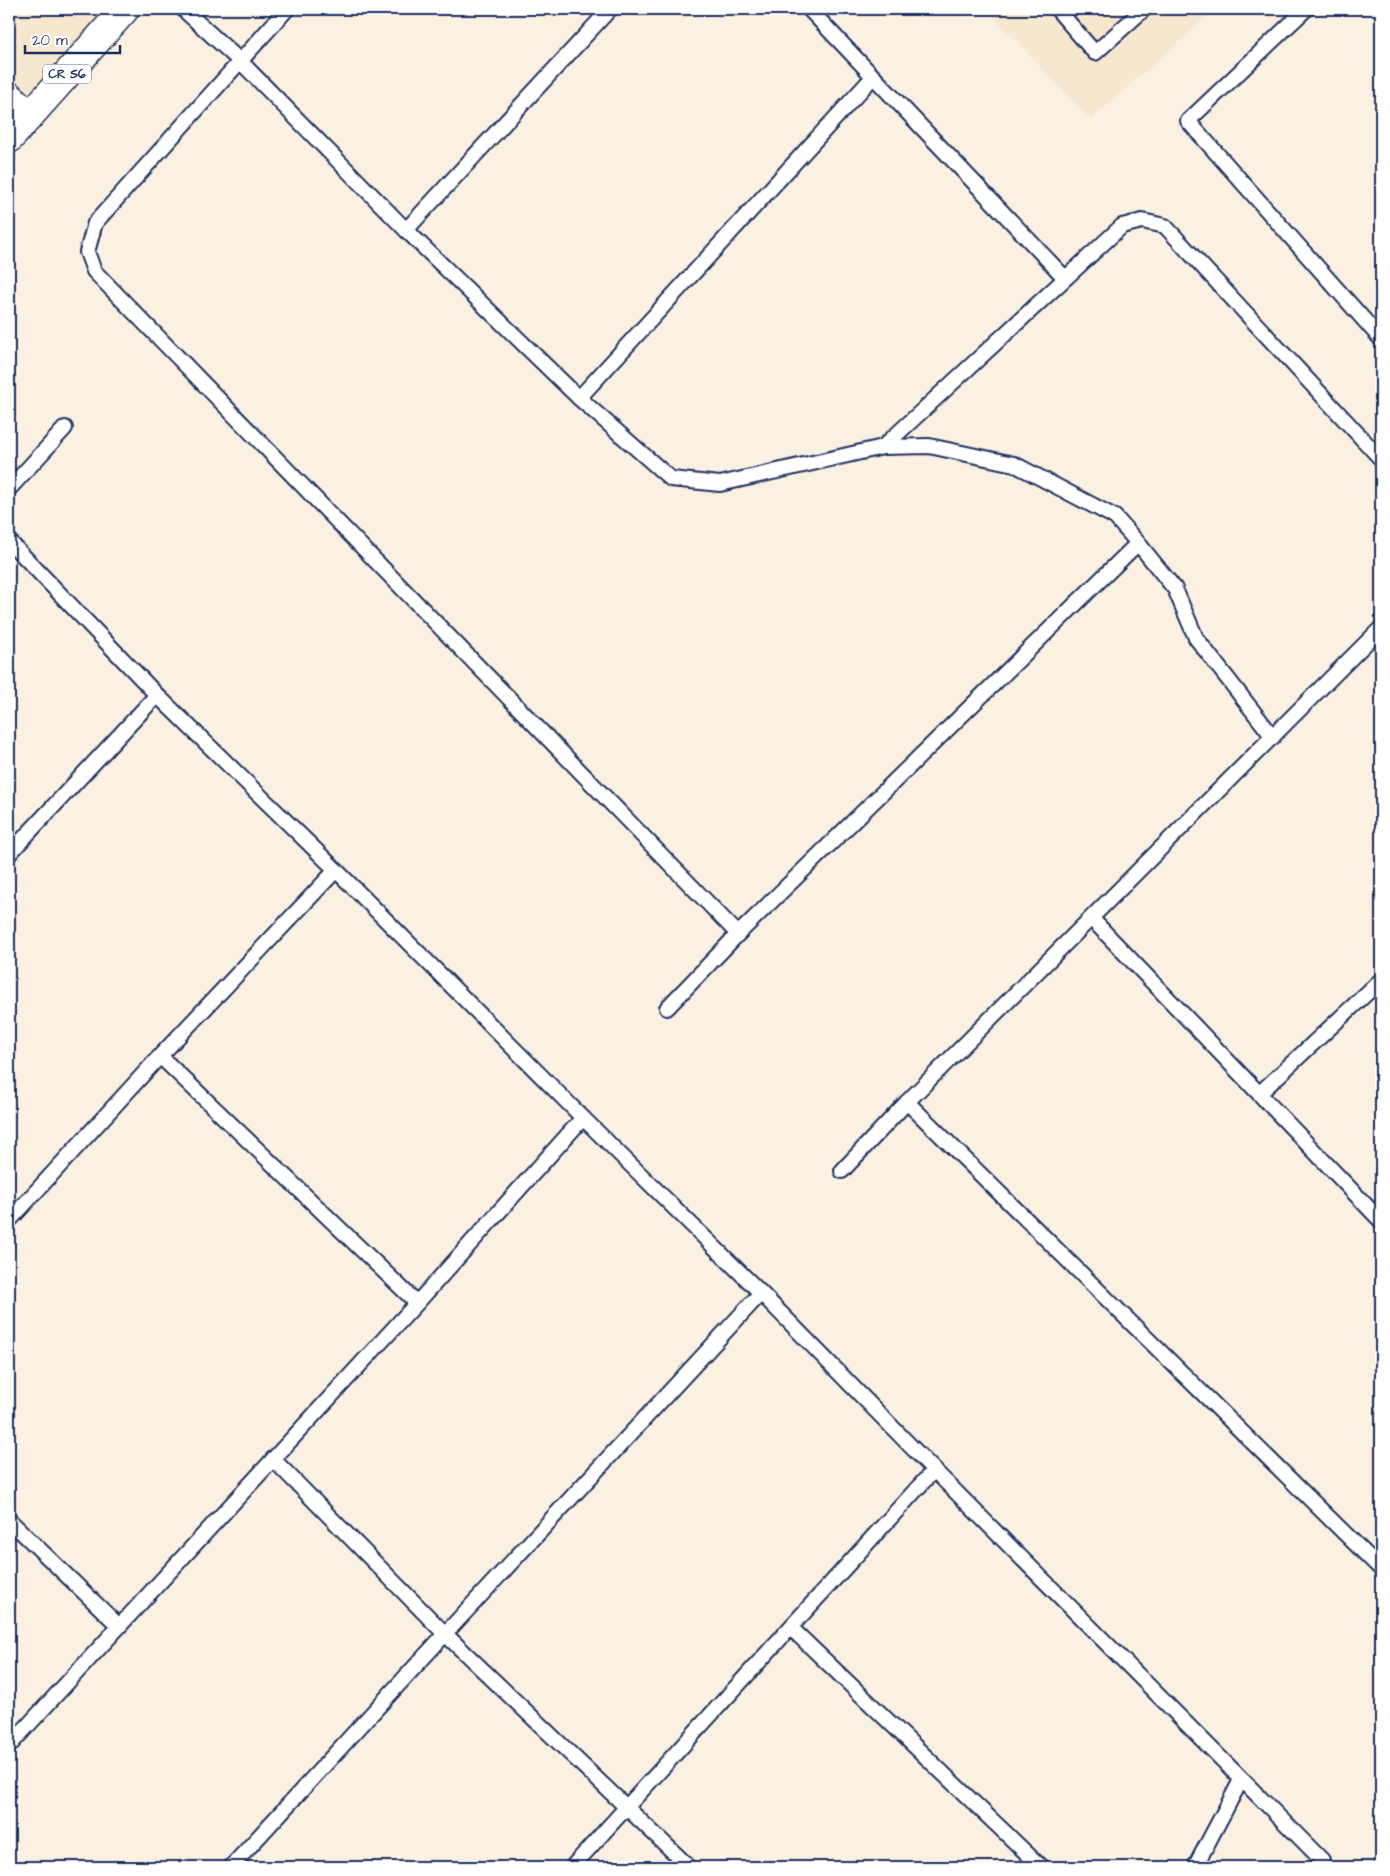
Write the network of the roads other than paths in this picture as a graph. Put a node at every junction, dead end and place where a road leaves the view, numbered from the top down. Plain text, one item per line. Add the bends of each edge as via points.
1 (125, 9) edge
2 (183, 9) edge
3 (287, 9) edge
4 (610, 9) edge
5 (809, 9) edge
6 (1057, 9) edge
7 (1144, 9) edge
8 (1306, 9) edge
9 (240, 61) junction
10 (873, 77) junction
11 (9, 96) edge
12 (30, 116) junction
13 (9, 139) edge
14 (406, 230) junction
15 (1065, 278) junction
16 (1381, 339) edge
17 (579, 398) junction
18 (65, 428) dead end
19 (883, 447) junction
20 (1381, 459) edge
21 (9, 489) edge
22 (9, 541) edge
23 (1138, 543) junction
24 (1381, 628) edge
25 (157, 695) junction
26 (1273, 737) junction
27 (9, 854) edge
28 (336, 870) junction
29 (1092, 919) junction
30 (738, 934) junction
31 (1381, 980) edge
32 (667, 1008) dead end
33 (160, 1056) junction
34 (1260, 1094) junction
35 (907, 1102) junction
36 (583, 1118) junction
37 (842, 1172) dead end
38 (9, 1221) edge
39 (1381, 1221) edge
40 (761, 1293) junction
41 (416, 1303) junction
42 (273, 1459) junction
43 (934, 1470) junction
44 (9, 1520) edge
45 (1381, 1569) edge
46 (118, 1625) junction
47 (790, 1628) junction
48 (444, 1634) junction
49 (9, 1746) edge
50 (1241, 1780) junction
51 (626, 1806) junction
52 (1322, 1860) dead end
53 (231, 1867) edge
54 (572, 1867) edge
55 (689, 1867) edge
56 (1041, 1867) edge
57 (1195, 1867) edge

1 - 12 main road, CR S6
2 - 9 lane
3 - 9 lane
4 - 14 lane
5 - 10 lane
6 - 7 lane via 1095,53
8 - 16 lane via 1188,121
9 - 14 lane
9 - 30 lane via 95,223 87,252 94,271
10 - 15 lane
10 - 17 lane
11 - 12 main road
12 - 13 main road, CR S6
14 - 17 lane
15 - 19 lane
15 - 20 lane via 1122,226 1142,221 1165,226
17 - 19 lane via 671,479 720,484
18 - 21 lane
19 - 23 lane via 929,446 1014,464 1114,517
22 - 25 lane
23 - 26 lane via 1175,589 1196,638
23 - 30 lane
24 - 26 lane
25 - 27 lane
25 - 28 lane
26 - 29 lane
28 - 33 lane
28 - 36 lane
29 - 34 lane
29 - 35 lane
30 - 32 lane
31 - 34 lane
33 - 38 lane
33 - 41 lane
34 - 39 lane
35 - 37 lane
35 - 45 lane
36 - 40 lane
36 - 41 lane
40 - 43 lane
40 - 48 lane
41 - 42 lane
42 - 46 lane
42 - 48 lane
43 - 47 lane
43 - 50 lane
44 - 46 lane
46 - 49 lane
47 - 51 lane
47 - 56 lane
48 - 51 lane
48 - 53 lane
50 - 52 lane
50 - 57 lane
51 - 54 lane
51 - 55 lane

